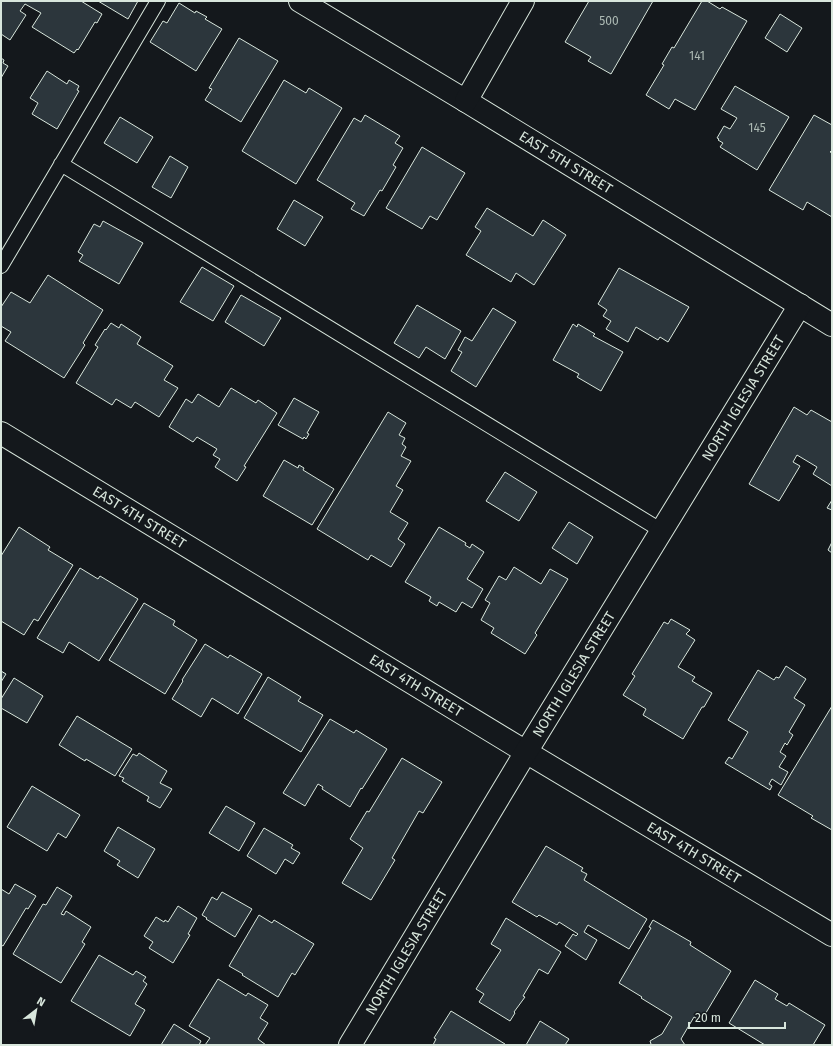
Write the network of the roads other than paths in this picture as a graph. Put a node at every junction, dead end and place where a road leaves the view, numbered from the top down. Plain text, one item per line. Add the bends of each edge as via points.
1 (158, 1) edge
2 (300, 1) edge
3 (523, 1) edge
4 (466, 101) junction
5 (61, 164) junction
6 (1, 266) edge
7 (800, 306) junction
8 (832, 325) edge
9 (1, 433) edge
10 (662, 531) junction
11 (526, 752) junction
12 (832, 936) edge
13 (350, 1045) edge

1 - 5 lane
2 - 4 street, EAST 5TH STREET
3 - 4 street
4 - 7 street, EAST 5TH STREET
5 - 6 lane
5 - 10 lane
7 - 8 street, EAST 5TH STREET
7 - 10 street, NORTH IGLESIA STREET
9 - 11 street, EAST 4TH STREET
10 - 11 street, NORTH IGLESIA STREET
11 - 12 street, EAST 4TH STREET
11 - 13 street, NORTH IGLESIA STREET

